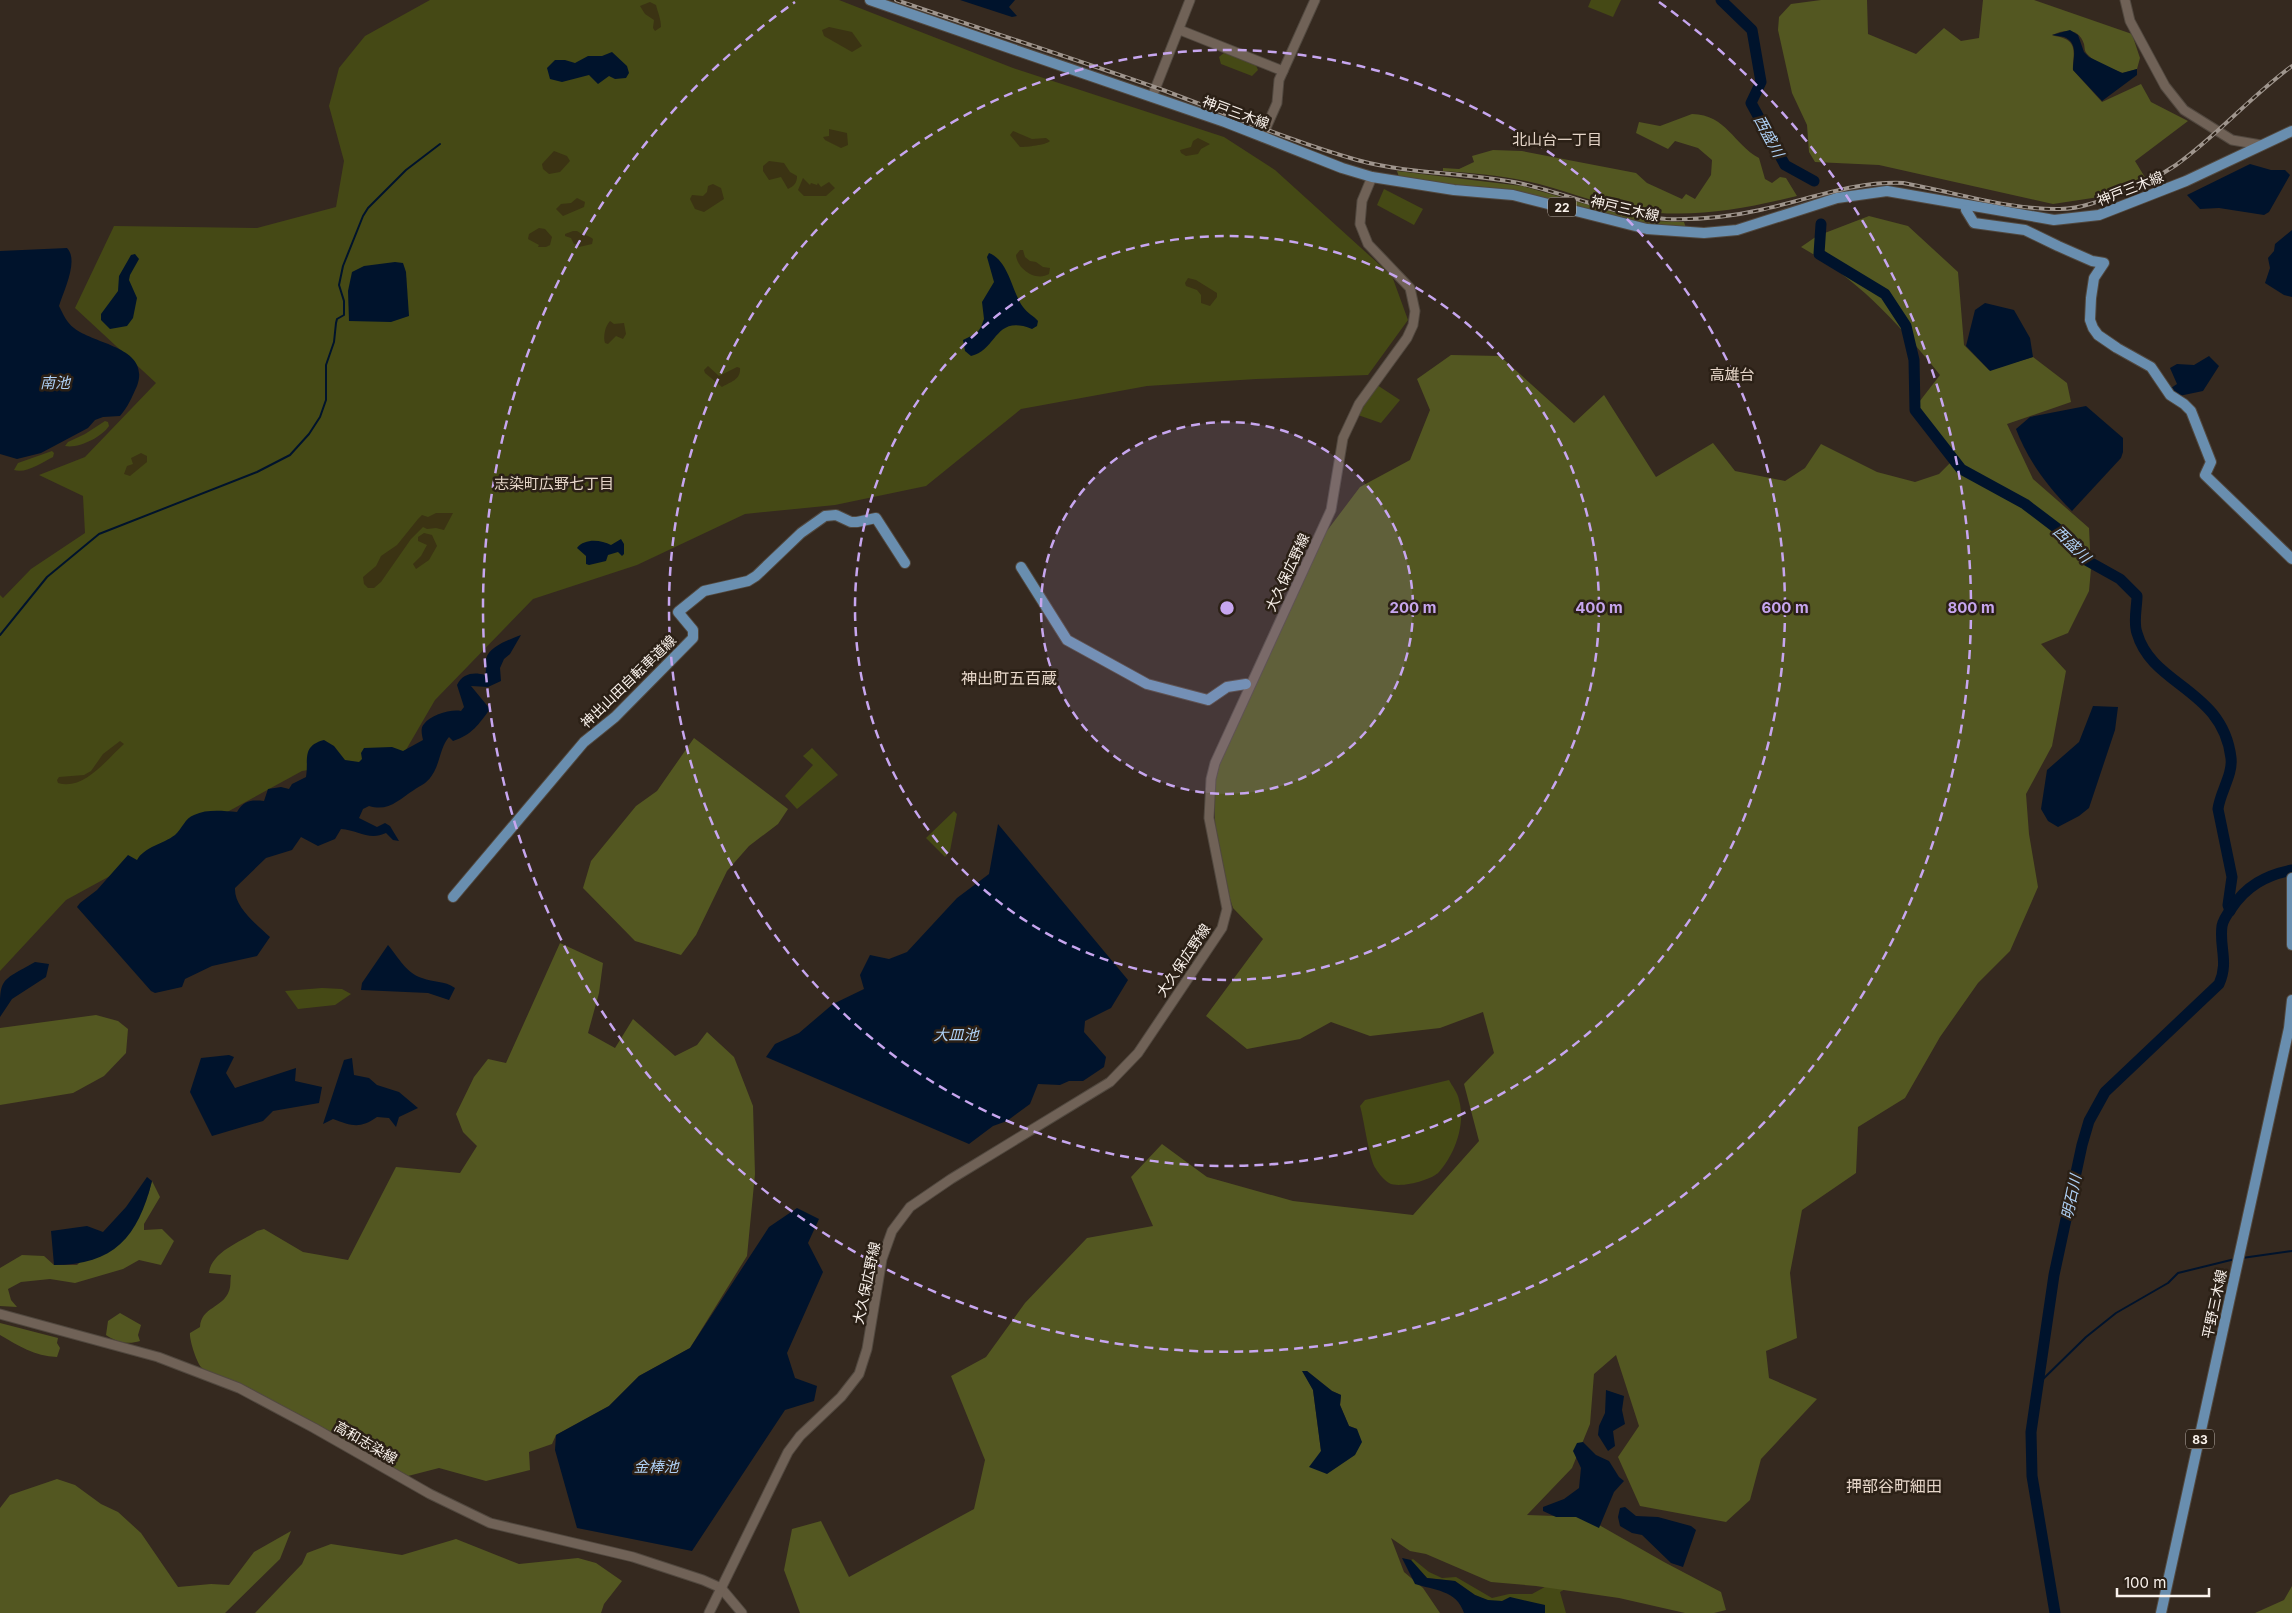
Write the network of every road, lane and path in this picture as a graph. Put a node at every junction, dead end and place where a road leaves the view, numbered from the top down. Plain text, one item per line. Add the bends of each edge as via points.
1 (870, 0) edge
2 (1190, 0) edge
3 (1315, 0) edge
4 (2126, 0) edge
5 (1180, 30) junction
6 (1283, 71) junction
7 (1152, 97) junction
8 (2292, 131) edge
9 (1262, 136) junction
10 (2262, 145) junction
11 (1372, 176) junction
12 (1966, 208) junction
13 (2292, 559) edge
14 (905, 564) dead end
15 (1021, 566) dead end
16 (1246, 684) dead end
17 (2292, 878) edge
18 (453, 896) dead end
19 (2291, 901) edge
20 (2292, 945) edge
21 (2292, 1000) edge
22 (0, 1314) edge
23 (721, 1588) junction
24 (709, 1613) edge
25 (742, 1613) edge
26 (2161, 1613) edge

1 - 7 main road, 神戸三木線 / 22
2 - 5 street
3 - 6 street
4 - 10 street via 2130,21 2165,86 2184,110 2232,140
5 - 6 street
5 - 7 street
6 - 9 street via 1277,103
7 - 9 main road, 神戸三木線 / 22
8 - 10 main road, 神戸三木線 / 22
9 - 11 main road, 神戸三木線 / 22 via 1342,168
10 - 12 main road, 神戸三木線 / 22 via 2186,181 2099,215 2054,220
11 - 12 main road, 神戸三木線 / 22 via 1454,190 1513,195 1647,229 1704,233 1737,230 1837,198 1887,191
11 - 23 street, 大久保広野線 via 1362,201 1360,224 1368,244 1410,288 1415,311 1407,338 1355,412 1344,438 1330,510 1215,763 1209,818 1227,909 1222,928 1138,1053 1110,1082 950,1179 910,1207 892,1231 882,1259 868,1349 858,1374 841,1397 788,1452
12 - 13 main road via 1974,223 2025,230 2092,261 2104,263 2094,278 2090,320 2093,328 2104,339 2150,367 2170,395 2191,411 2211,462 2205,475
14 - 18 main road, 神出山田自転車道線 via 876,518 850,522 831,515 801,532 748,581 704,590 678,612 693,630 692,638 615,717 584,742
15 - 16 main road via 1067,640 1148,684 1208,700 1227,687
17 - 19 main road
19 - 20 main road
21 - 26 main road, 平野三木線 / 83 via 2289,1028
22 - 23 street, 高和志染線 via 158,1357 239,1388 430,1494 490,1523 633,1557
23 - 24 street, 大久保広野線
23 - 25 street

